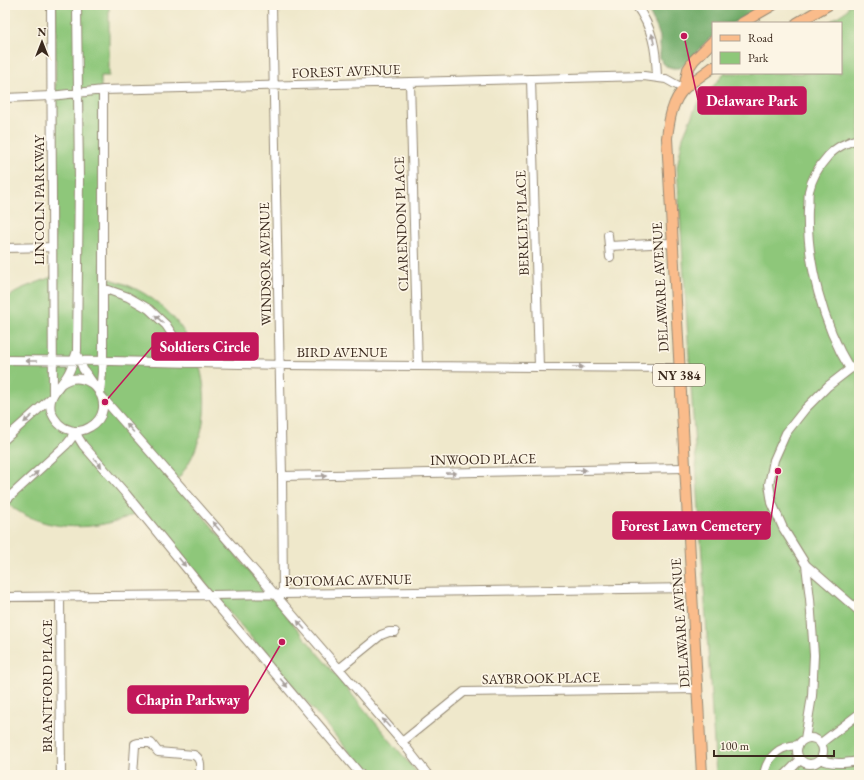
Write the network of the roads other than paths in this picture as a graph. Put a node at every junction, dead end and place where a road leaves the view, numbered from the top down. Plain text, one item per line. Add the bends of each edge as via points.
1 (51, 5) edge
2 (77, 5) edge
3 (272, 5) edge
4 (636, 5) edge
5 (773, 5) edge
6 (828, 5) edge
7 (744, 22) edge
8 (799, 22) edge
9 (712, 42) edge
10 (712, 68) edge
11 (657, 77) junction
12 (531, 79) junction
13 (410, 82) junction
14 (275, 86) junction
15 (684, 89) junction
16 (103, 90) junction
17 (78, 93) junction
18 (52, 96) junction
19 (5, 98) edge
20 (859, 139) edge
21 (608, 235) dead end
22 (672, 243) junction
23 (609, 246) junction
24 (52, 247) junction
25 (5, 248) edge
26 (610, 257) dead end
27 (103, 288) junction
28 (5, 360) edge
29 (52, 361) junction
30 (77, 361) junction
31 (103, 361) junction
32 (186, 363) junction
33 (280, 365) junction
34 (859, 365) edge
35 (418, 366) junction
36 (539, 367) junction
37 (679, 368) junction
38 (850, 369) junction
39 (61, 384) junction
40 (99, 392) junction
41 (52, 396) junction
42 (75, 431) junction
43 (5, 439) edge
44 (684, 468) junction
45 (282, 476) junction
46 (5, 501) edge
47 (806, 565) junction
48 (692, 588) junction
49 (279, 594) junction
50 (209, 595) junction
51 (60, 596) junction
52 (5, 597) edge
53 (859, 611) edge
54 (395, 632) dead end
55 (339, 669) junction
56 (698, 689) junction
57 (859, 714) edge
58 (805, 739) junction
59 (402, 742) junction
60 (821, 743) junction
61 (798, 745) junction
62 (820, 759) junction
63 (800, 760) junction
64 (859, 761) edge
65 (61, 775) edge
66 (133, 775) edge
67 (200, 775) edge
68 (361, 775) edge
69 (428, 775) edge
70 (702, 775) edge
71 (764, 775) edge
72 (785, 775) edge

1 - 18 street, LINCOLN PARKWAY
2 - 17 street
3 - 14 street, WINDSOR AVENUE
11 -> 4 street via 656,54 650,28
5 - 7 main road
6 - 8 main road
9 - 15 main road, DELAWARE AVENUE / NY 384 via 688,69
10 - 15 main road, DELAWARE AVENUE / NY 384
11 - 12 street, FOREST AVENUE
11 - 15 street, FOREST AVENUE
12 - 13 street, FOREST AVENUE
12 - 36 street, BERKLEY PLACE
13 - 14 street, FOREST AVENUE
13 - 35 street, CLARENDON PLACE
14 - 16 street, FOREST AVENUE
14 - 33 street, WINDSOR AVENUE
15 - 22 main road, DELAWARE AVENUE / NY 384 via 671,116 667,138
16 - 17 street, FOREST AVENUE
16 - 27 street
17 - 18 street, FOREST AVENUE
17 - 30 street
18 - 19 street, FOREST AVENUE
18 - 24 street, LINCOLN PARKWAY
20 - 38 street via 834,149 818,166 809,191 811,259 818,293 839,352
21 - 23 street
22 - 23 street
22 - 37 main road, DELAWARE AVENUE / NY 384
23 - 26 street
24 - 25 street
24 - 29 street, LINCOLN PARKWAY
27 - 31 street
32 -> 27 street via 180,346 166,325 149,309 128,297
29 -> 28 street, BIRD AVENUE
29 - 30 street, BIRD AVENUE
29 - 41 street, LINCOLN PARKWAY
30 - 31 street, BIRD AVENUE
30 - 39 street
30 - 40 street
31 - 32 street, BIRD AVENUE
31 - 40 street
32 - 33 street, BIRD AVENUE
33 - 35 street, BIRD AVENUE
33 - 45 street, WINDSOR AVENUE
34 - 38 street
35 - 36 street, BIRD AVENUE
36 -> 37 street, BIRD AVENUE
37 - 44 main road, DELAWARE AVENUE / NY 384
38 - 47 street via 805,409 786,433 774,460 769,484 772,503 783,528
39 - 40 street via 70,380 86,380
39 - 41 street
40 - 42 street via 102,410 98,421 88,429
49 -> 40 street
41 - 42 street via 51,409 54,419 62,427
41 -> 43 street
46 -> 42 street via 67,444
42 -> 50 street via 80,442
45 -> 44 street, INWOOD PLACE
44 - 48 main road, DELAWARE AVENUE / NY 384
45 - 49 street, WINDSOR AVENUE
47 - 53 street
47 - 58 street via 814,655 812,696
48 - 49 street, POTOMAC AVENUE
48 - 56 main road, DELAWARE AVENUE / NY 384
49 - 50 street, POTOMAC AVENUE
55 -> 49 street
50 - 51 street, POTOMAC AVENUE
50 -> 68 street
51 - 52 street, POTOMAC AVENUE
51 - 65 street, BRANTFORD PLACE
54 - 55 street via 381,635
59 -> 55 street
56 - 59 street, SAYBROOK PLACE via 464,692
56 - 70 main road, DELAWARE AVENUE / NY 384
57 - 60 street
58 - 60 street via 812,738
58 - 61 street
59 - 69 street
60 - 62 street via 823,751
61 - 63 street
61 - 71 street via 777,751 766,764
62 - 63 street via 812,764
62 - 64 street via 829,763
63 - 72 street
66 - 67 street via 135,744 138,743 150,743 158,752 198,757

